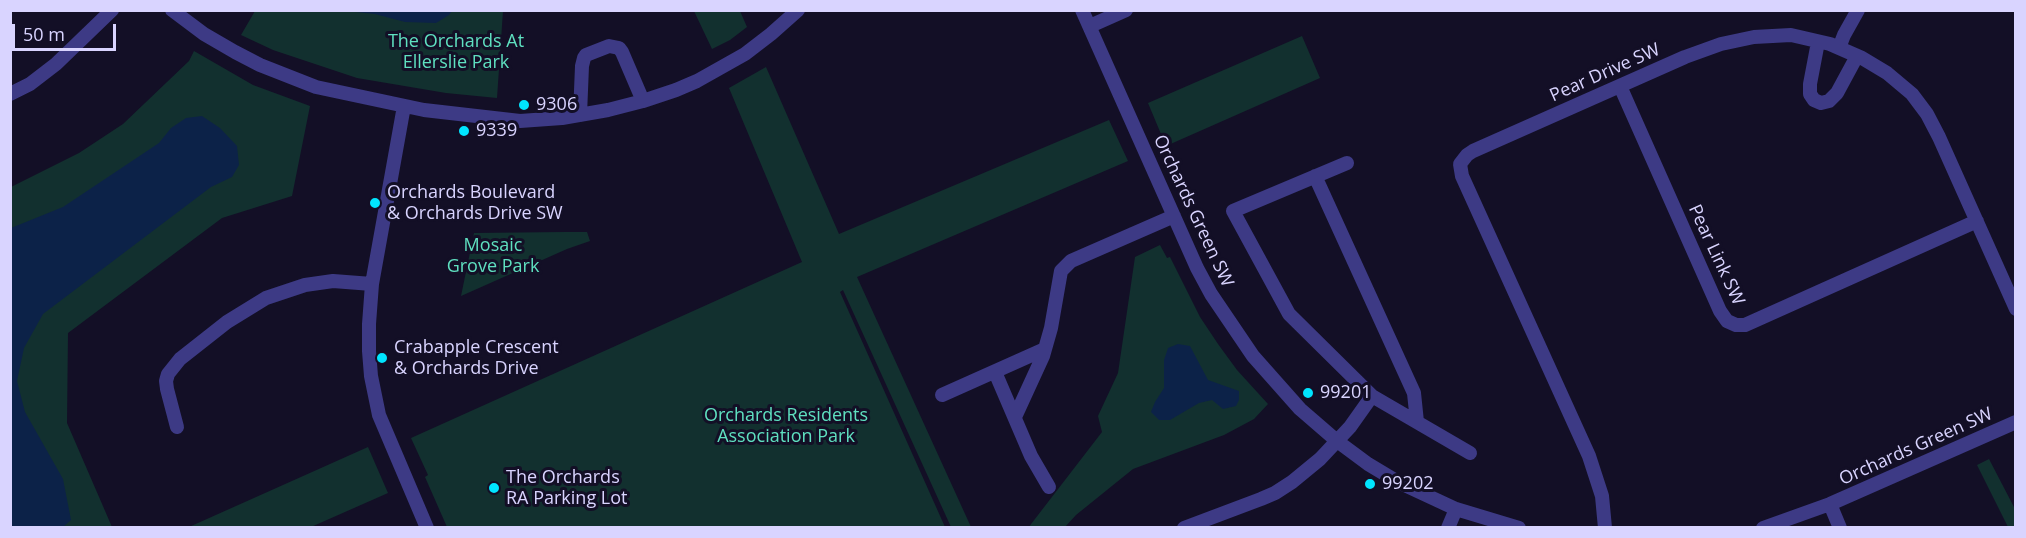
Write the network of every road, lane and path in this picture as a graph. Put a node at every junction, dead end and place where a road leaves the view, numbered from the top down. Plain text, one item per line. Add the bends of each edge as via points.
1 (112, 10) edge
2 (172, 10) edge
3 (798, 10) edge
4 (1082, 10) edge
5 (1126, 10) edge
6 (1858, 10) edge
7 (1090, 26) junction
8 (1818, 42) junction
9 (1839, 48) junction
10 (1857, 56) junction
11 (1620, 86) junction
12 (10, 94) edge
13 (643, 101) junction
14 (404, 106) junction
15 (580, 115) junction
16 (1347, 163) dead end
17 (1315, 176) junction
18 (1174, 216) junction
19 (1977, 221) junction
20 (372, 284) junction
21 (2016, 309) edge
22 (1045, 349) junction
23 (995, 372) junction
24 (942, 395) dead end
25 (1372, 396) junction
26 (1014, 417) junction
27 (1417, 422) junction
28 (2016, 422) edge
29 (177, 427) dead end
30 (1337, 441) junction
31 (1470, 453) dead end
32 (1049, 487) dead end
33 (1830, 504) junction
34 (1456, 509) junction
35 (427, 528) edge
36 (1184, 528) edge
37 (1448, 528) edge
38 (1519, 528) edge
39 (1605, 528) edge
40 (1763, 528) edge
41 (1840, 528) edge

1 - 12 street via 56,64
2 - 14 street via 234,52 282,75 324,89
3 - 13 street via 760,44 732,62 697,81
4 - 7 street, Orchards Green SW
5 - 7 street
6 - 9 street
7 - 18 street, Orchards Green SW
8 - 9 street, Pear Drive SW
8 - 10 street via 1810,94 1821,103 1837,93
8 - 11 street, Pear Drive SW via 1791,35 1720,44
9 - 10 street, Pear Drive SW
10 - 19 street, Pear Drive SW via 1887,73 1912,94 1927,114
11 - 19 street, Pear Link SW via 1720,311 1736,326
11 - 39 street, Pear Drive SW via 1473,151 1460,164 1462,176 1589,456 1602,496
13 - 15 street
13 - 15 street via 622,52 609,46 584,58
14 - 15 street via 520,121
14 - 20 street
16 - 17 street
17 - 25 street via 1233,212 1289,314
17 - 27 street via 1414,393
18 - 22 street via 1071,261 1061,271
18 - 30 street, Orchards Green SW via 1211,294 1253,356 1300,409
19 - 21 street, Pear Drive SW
20 - 29 street via 333,281 298,287 266,298 226,322 180,359 168,374 167,389
20 - 35 street via 369,351 374,395 388,440
22 - 23 street
22 - 26 street
23 - 24 street
23 - 26 street
25 - 27 street
25 - 30 street
26 - 32 street via 1030,456
27 - 31 street
28 - 33 street, Orchards Green SW
30 - 34 street, Orchards Green SW via 1398,482
30 - 36 street via 1309,470 1275,493
33 - 40 street, Orchards Green SW
33 - 41 street, Orchards Green SW
34 - 37 street
34 - 38 street, Orchards Green SW

